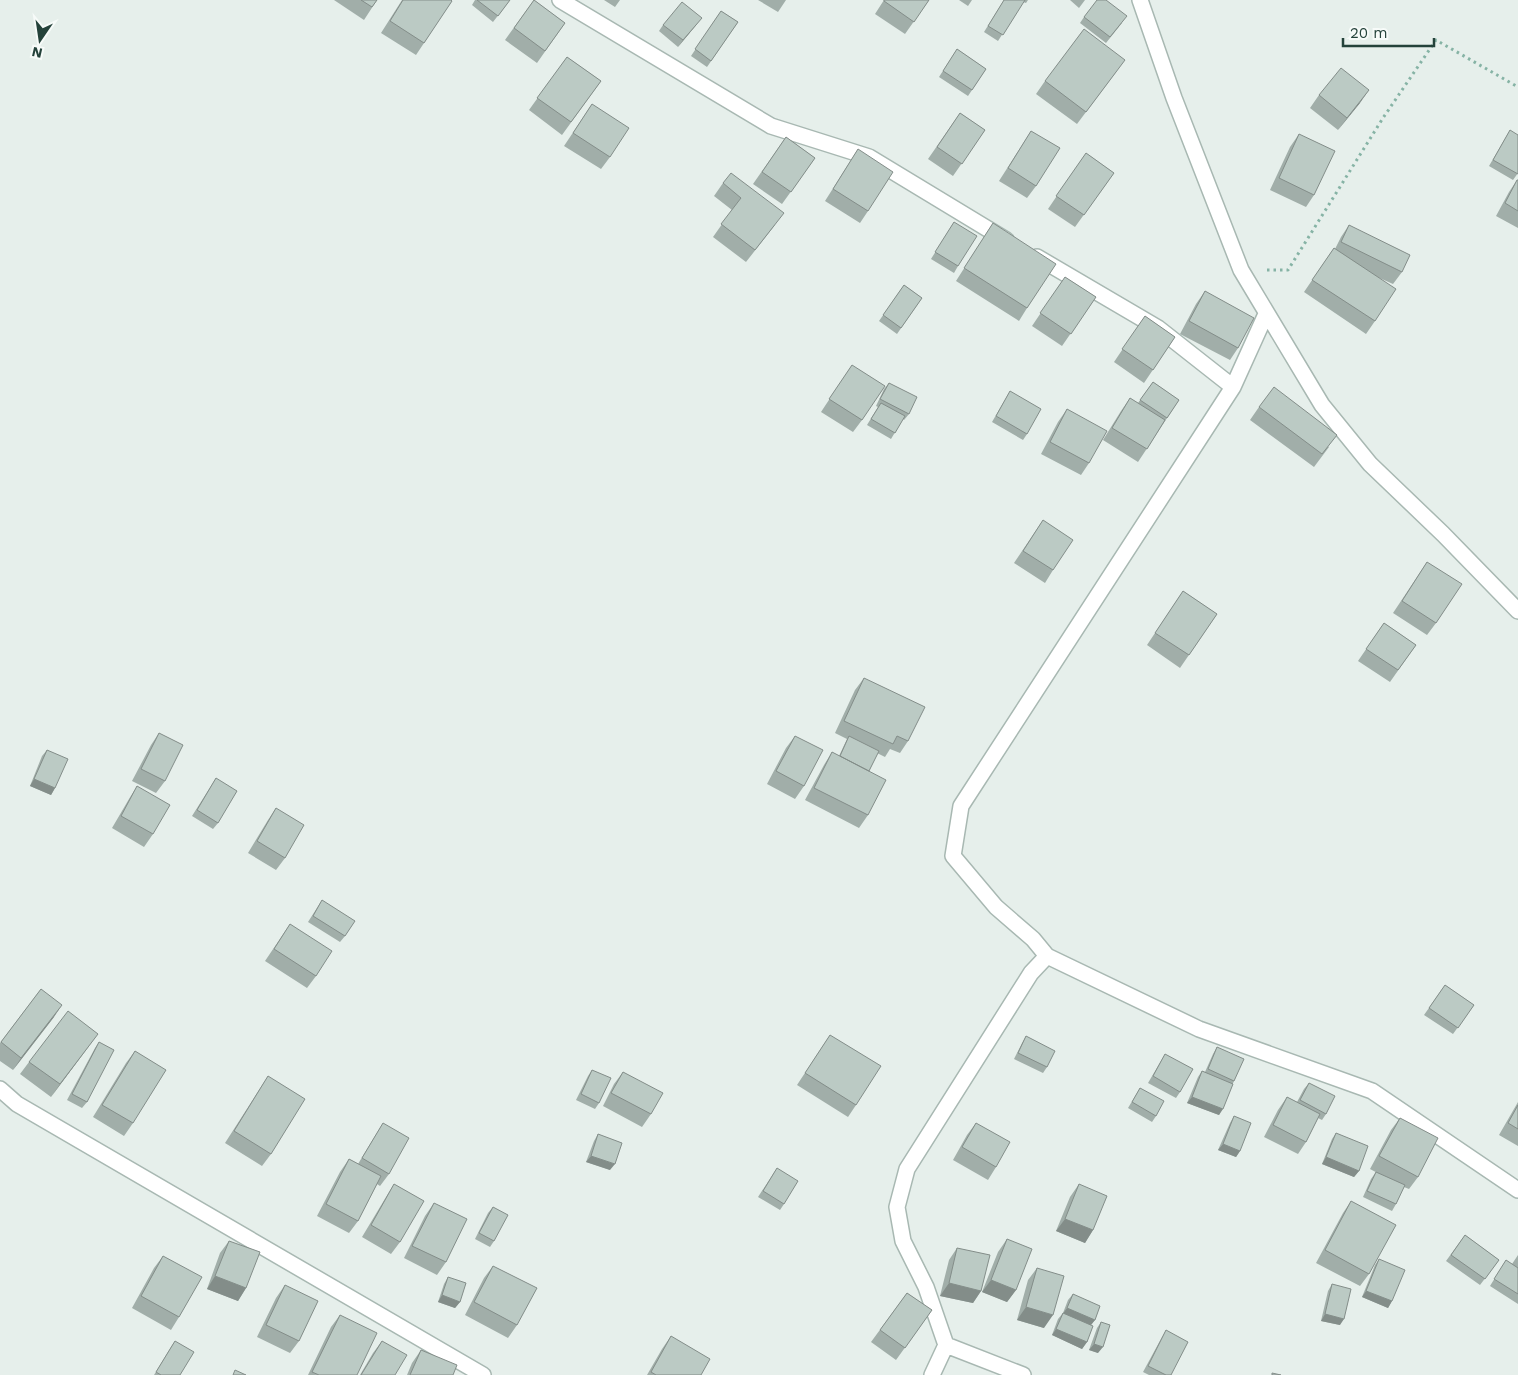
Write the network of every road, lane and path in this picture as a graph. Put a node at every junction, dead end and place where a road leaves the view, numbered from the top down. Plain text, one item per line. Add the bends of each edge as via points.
1 (560, 0) edge
2 (1140, 0) edge
3 (1518, 87) edge
4 (1241, 270) junction
5 (1266, 314) junction
6 (1233, 387) junction
7 (1518, 612) edge
8 (1047, 956) junction
9 (0, 1089) edge
10 (1518, 1190) edge
11 (946, 1345) junction
12 (483, 1375) edge
13 (932, 1375) edge
14 (1023, 1375) edge

1 - 6 street via 772,126 869,157 1158,328
2 - 4 street
3 - 4 path via 1436,40 1288,270
4 - 5 street
5 - 6 street
5 - 7 street via 1322,405 1370,464
6 - 8 street via 961,806 953,856 996,908 1033,939
8 - 10 street via 1199,1029 1372,1092
8 - 11 street via 1031,973 907,1169 897,1207 903,1241 926,1287
9 - 12 street via 17,1104
11 - 13 street
11 - 14 street

